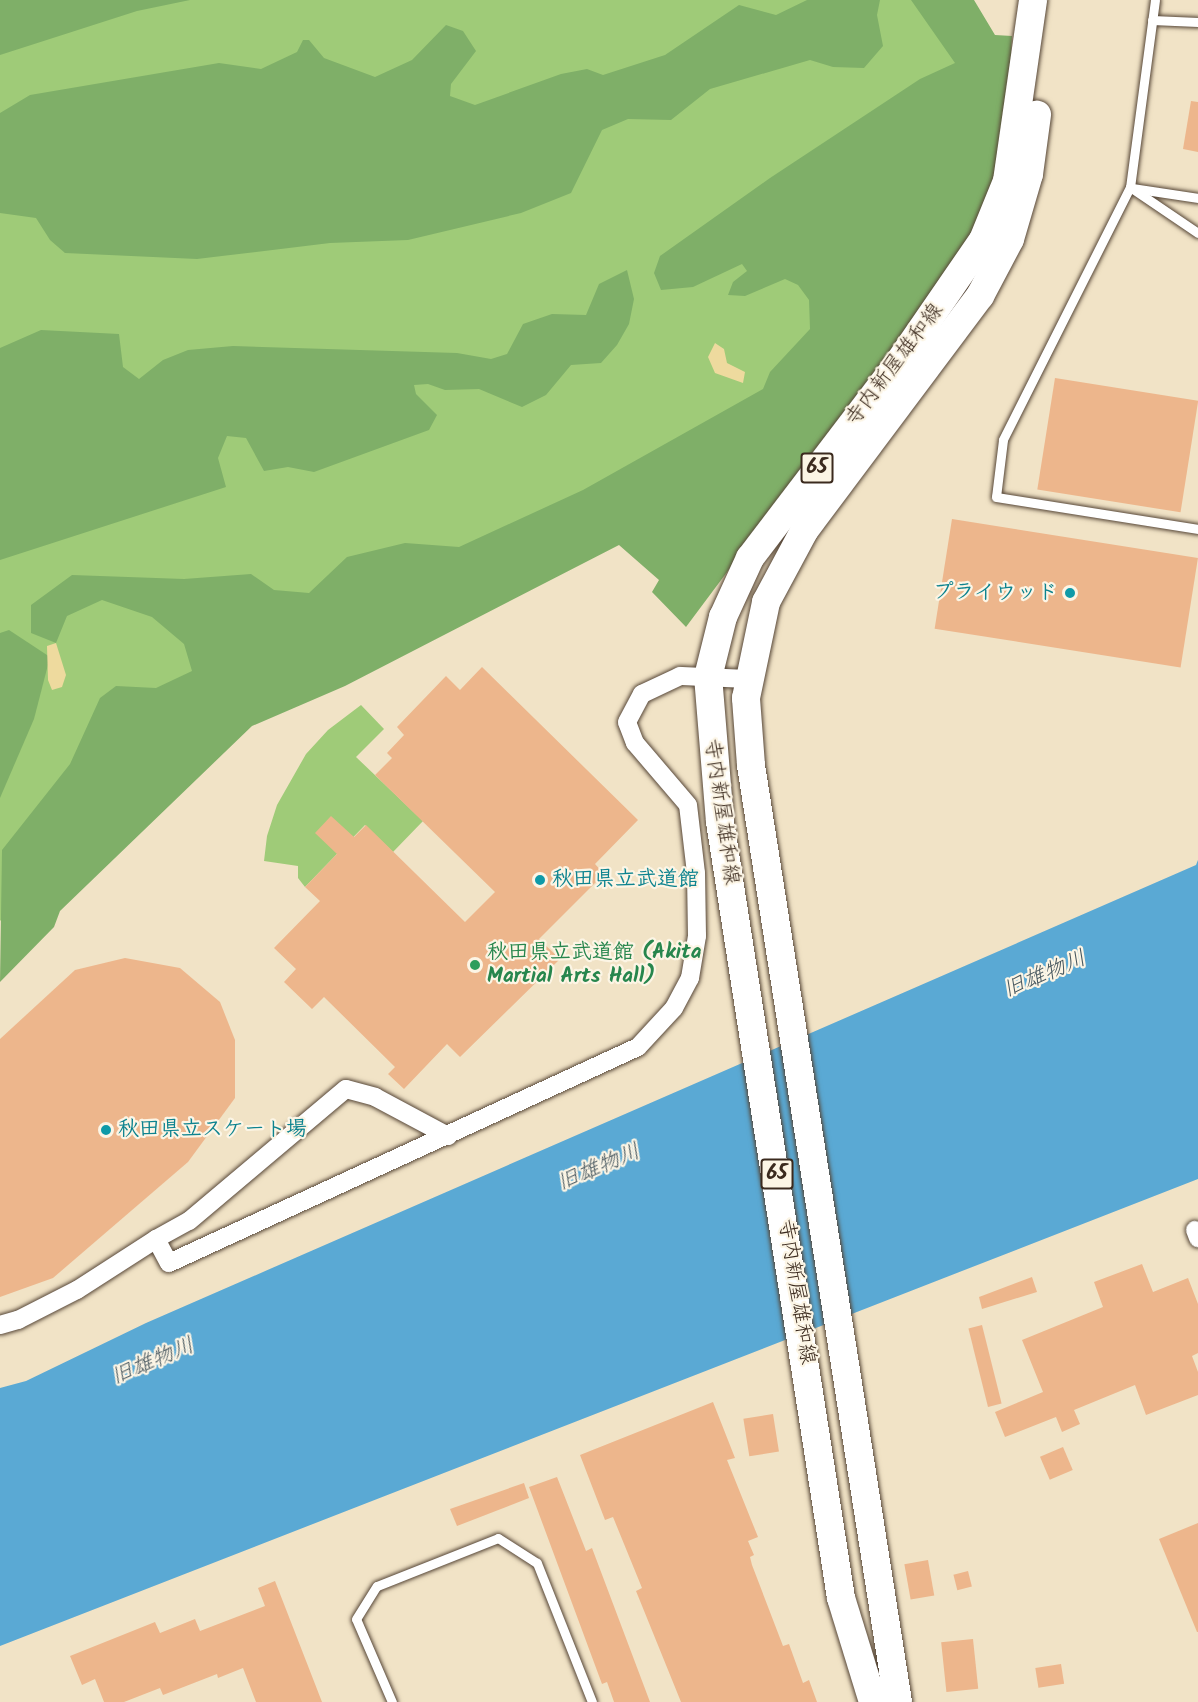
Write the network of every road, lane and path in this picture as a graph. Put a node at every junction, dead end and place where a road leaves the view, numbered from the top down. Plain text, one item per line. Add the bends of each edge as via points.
1 (1033, 0) edge
2 (1052, 0) edge
3 (1155, 0) edge
4 (1152, 20) junction
5 (1198, 22) edge
6 (1130, 187) junction
7 (1198, 198) edge
8 (1198, 233) edge
9 (1198, 529) edge
10 (708, 677) junction
11 (749, 679) junction
12 (448, 1136) junction
13 (156, 1239) junction
14 (0, 1325) edge
15 (392, 1702) edge
16 (592, 1702) edge
17 (873, 1702) edge
18 (898, 1702) edge

1 - 10 main road, 寺内新屋雄和線 / 65 via 1007,181 983,240 895,368 750,558 723,617
2 - 11 main road, 寺内新屋雄和線 / 65 via 1029,174 1010,239 980,296 804,531 766,602
3 - 4 lane
4 - 5 lane
4 - 6 lane
6 - 7 lane
6 - 8 lane
6 - 9 lane via 1003,440 996,497
10 - 11 street
10 - 12 street via 681,676 642,694 627,722 635,743 688,806 694,835 697,936 690,978 674,1008 638,1047
10 - 17 main road, 寺内新屋雄和線 / 65 via 720,822 841,1598
11 - 18 main road, 寺内新屋雄和線 / 65 via 746,698 751,765
12 - 13 street via 170,1263
12 - 13 street via 375,1097 346,1089 189,1221
13 - 14 street via 77,1290
15 - 16 lane via 356,1619 377,1586 498,1538 537,1563

